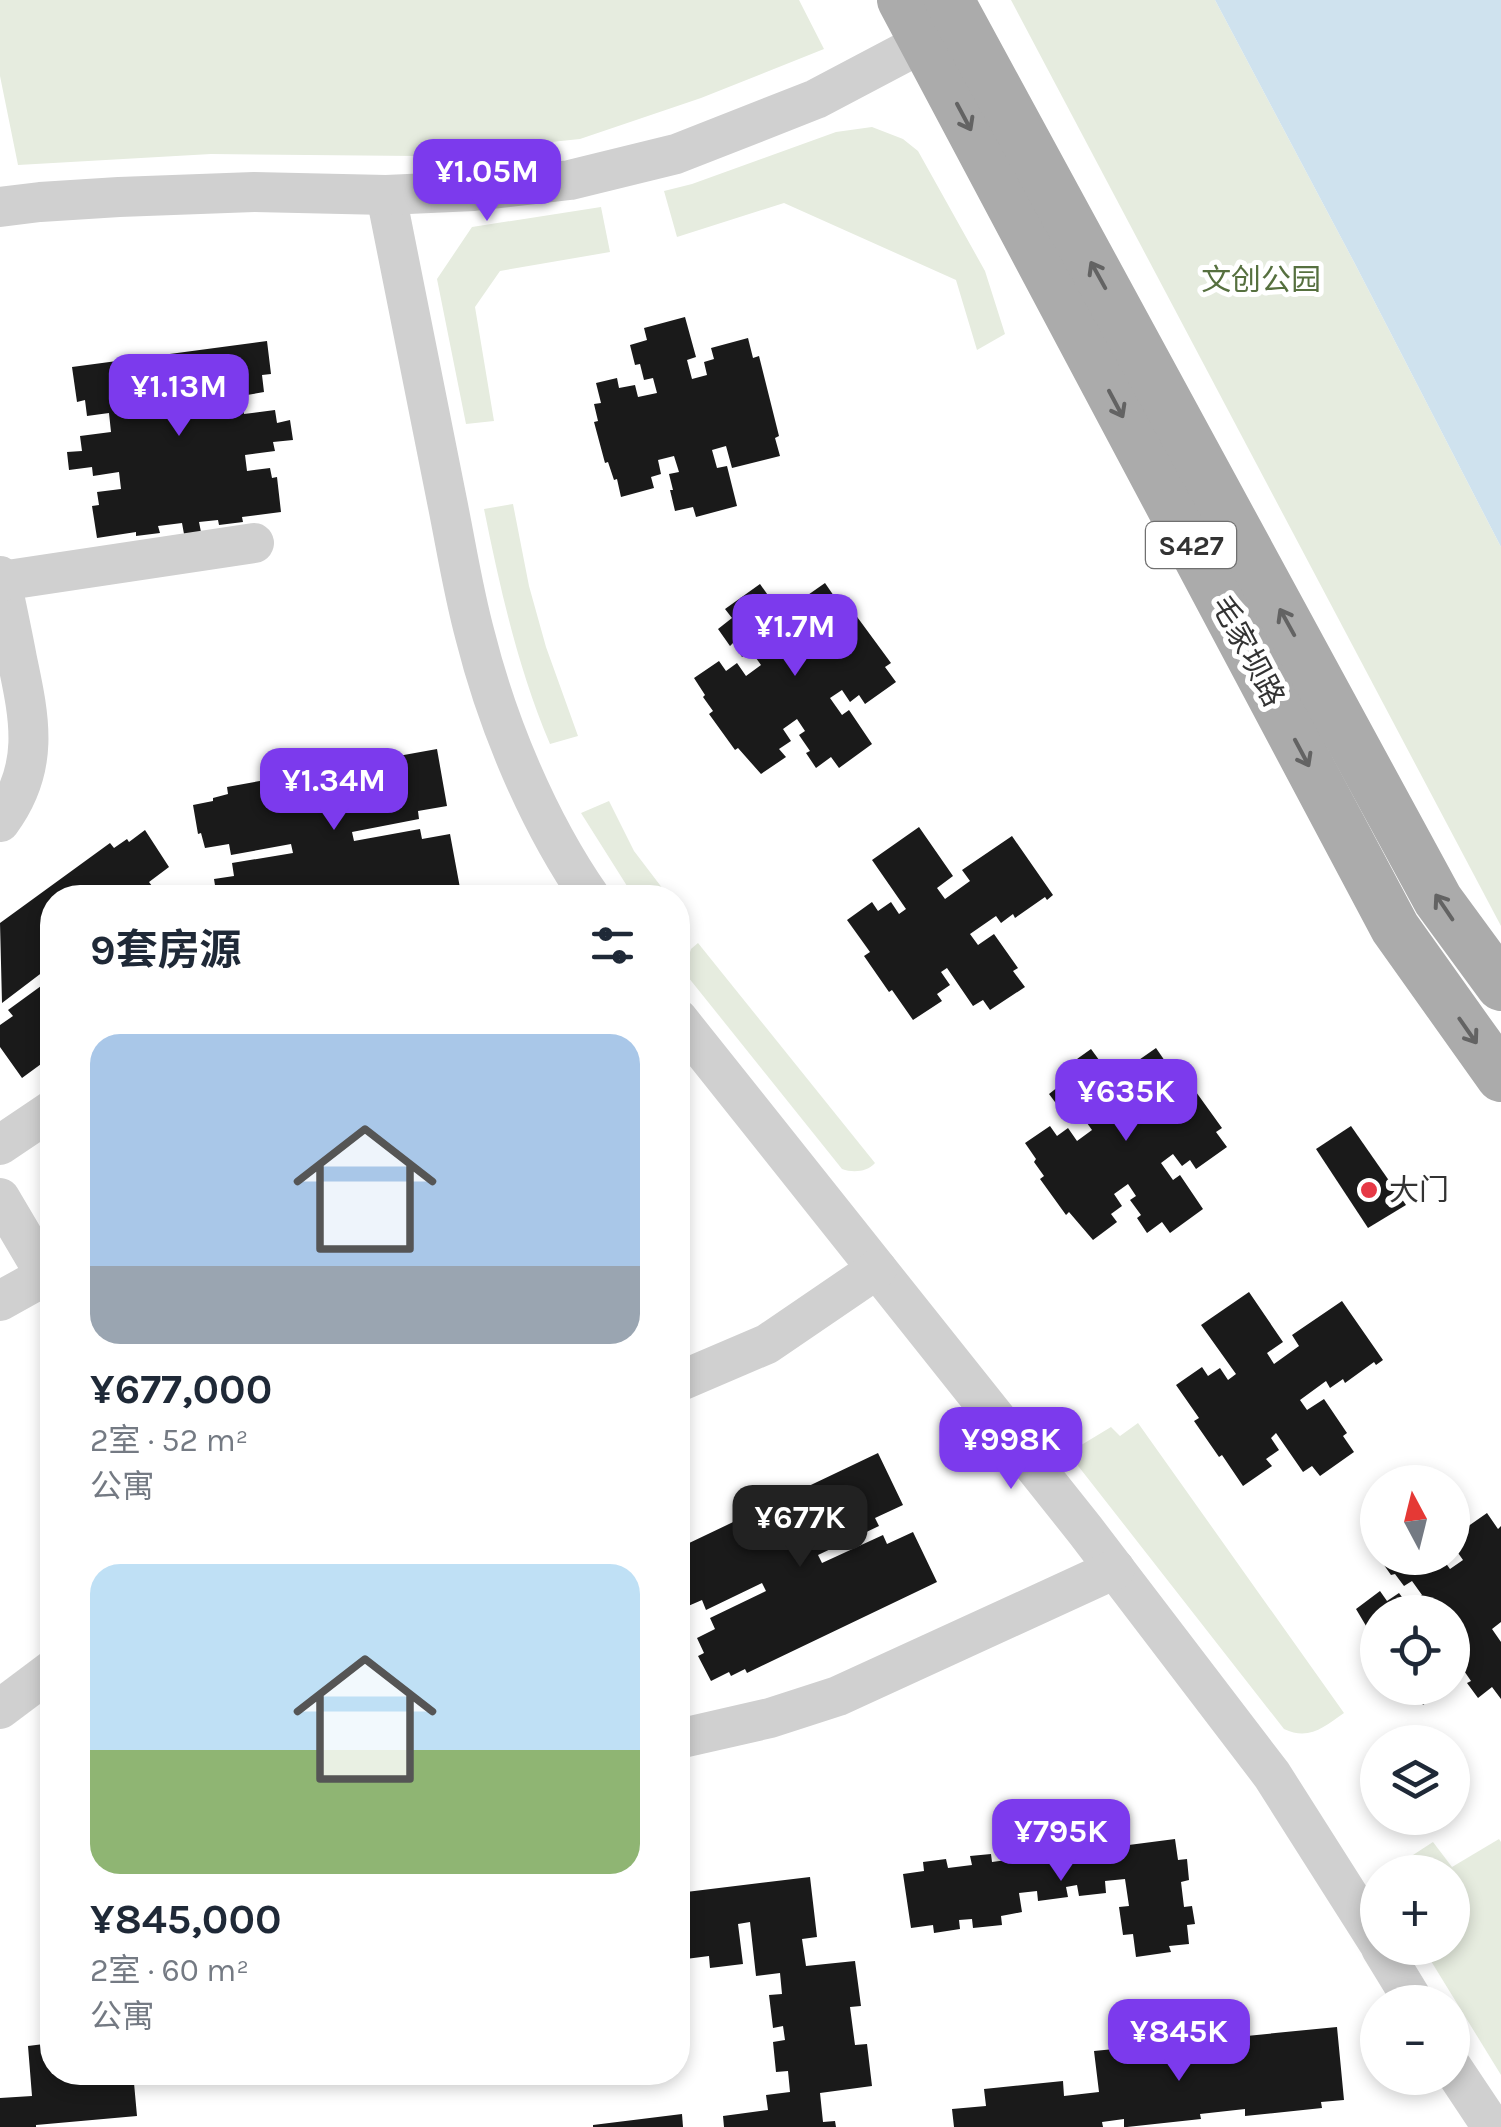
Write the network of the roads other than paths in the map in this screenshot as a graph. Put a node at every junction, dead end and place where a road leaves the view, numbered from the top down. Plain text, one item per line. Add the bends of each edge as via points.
1 (948, 0) edge
2 (913, 21) edge
3 (386, 196) junction
4 (0, 208) edge
5 (254, 544) dead end
6 (0, 578) edge
7 (0, 822) edge
8 (581, 885) edge
9 (1501, 986) edge
10 (690, 1035) edge
11 (1501, 1077) edge
12 (40, 1118) edge
13 (0, 1145) edge
14 (0, 1198) edge
15 (40, 1261) edge
16 (876, 1270) junction
17 (40, 1282) edge
18 (0, 1301) edge
19 (690, 1377) edge
20 (1116, 1568) junction
21 (40, 1679) edge
22 (0, 1709) edge
23 (690, 1735) edge
24 (1360, 1915) edge
25 (1470, 2094) edge
26 (1492, 2127) edge

9 -> 1 main road, 毛家坝路 / S427 via 1438,900
2 - 3 street via 816,100 676,154 570,180
2 -> 11 main road, 毛家坝路 / S427 via 1395,928
3 - 4 street via 254,192
3 - 8 street via 475,635 518,761
5 - 6 street
6 - 7 street via 30,745 25,774
10 - 16 street
12 - 13 street
14 - 15 street
16 - 19 street via 767,1344
16 - 20 street
17 - 18 street
20 - 23 street via 838,1696
20 - 24 street via 1272,1775
21 - 22 street
25 - 26 street

